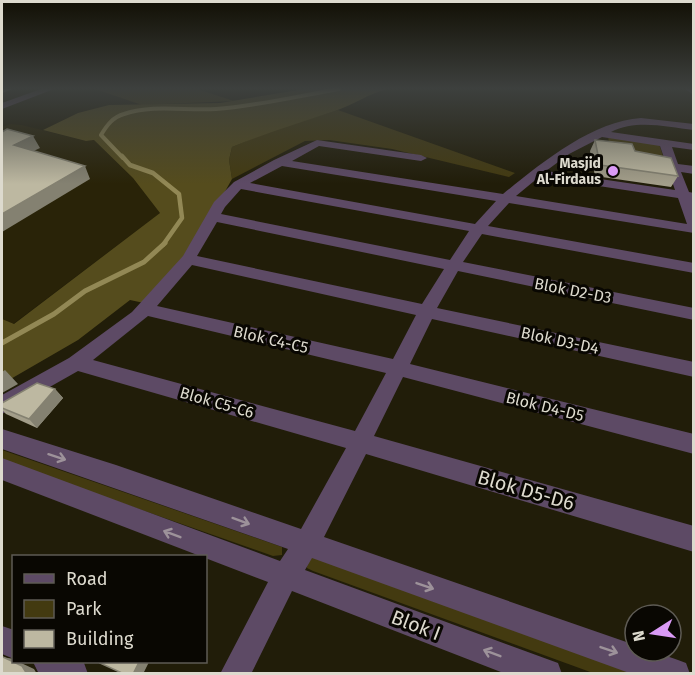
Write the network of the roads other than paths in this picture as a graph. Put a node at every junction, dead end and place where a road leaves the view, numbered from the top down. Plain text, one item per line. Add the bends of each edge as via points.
1 (631, 120) edge
2 (638, 120) edge
3 (693, 127) edge
4 (601, 134) junction
5 (665, 143) junction
6 (693, 147) edge
7 (421, 158) dead end
8 (278, 162) junction
9 (674, 167) junction
10 (693, 170) edge
11 (536, 173) junction
12 (238, 185) junction
13 (688, 196) edge
14 (506, 198) junction
15 (213, 217) junction
16 (693, 227) edge
17 (479, 228) junction
18 (188, 259) junction
19 (453, 266) junction
20 (693, 268) edge
21 (145, 309) junction
22 (427, 311) junction
23 (693, 314) edge
24 (76, 363) junction
25 (397, 368) junction
26 (693, 370) edge
27 (2, 405) edge
28 (2, 439) edge
29 (359, 442) junction
30 (693, 444) edge
31 (2, 470) edge
32 (693, 539) edge
33 (305, 544) junction
34 (286, 576) junction
35 (50, 663) edge
36 (73, 674) edge
37 (235, 674) edge
38 (547, 674) edge
39 (675, 674) edge

1 - 4 street
2 - 3 street
4 - 5 street
4 - 11 street via 565,152
5 - 6 street
5 - 9 street
7 - 8 street via 323,142
8 - 12 street
8 - 14 street
9 - 10 street
9 - 13 street
11 - 13 street
11 - 14 street
12 - 15 street
12 - 17 street
13 - 16 street
14 - 16 street
14 - 17 street
15 - 18 street
15 - 19 street, Blok D2-D3
17 - 19 street
17 - 20 street
18 - 21 street
18 - 22 street, Blok D3-D4
19 - 22 street
19 - 23 street, Blok D2-D3
21 - 24 street
21 - 25 street, Blok C4-C5
22 - 25 street
22 - 26 street, Blok D3-D4
24 - 27 street
24 - 29 street, Blok C5-C6
25 - 29 street
25 - 30 street, Blok D4-D5
28 -> 33 street
29 - 32 street, Blok D5-D6
29 - 33 street
34 -> 31 street, Blok I
33 - 34 street
33 -> 39 street
34 - 37 street
38 -> 34 street, Blok I
35 - 36 street

